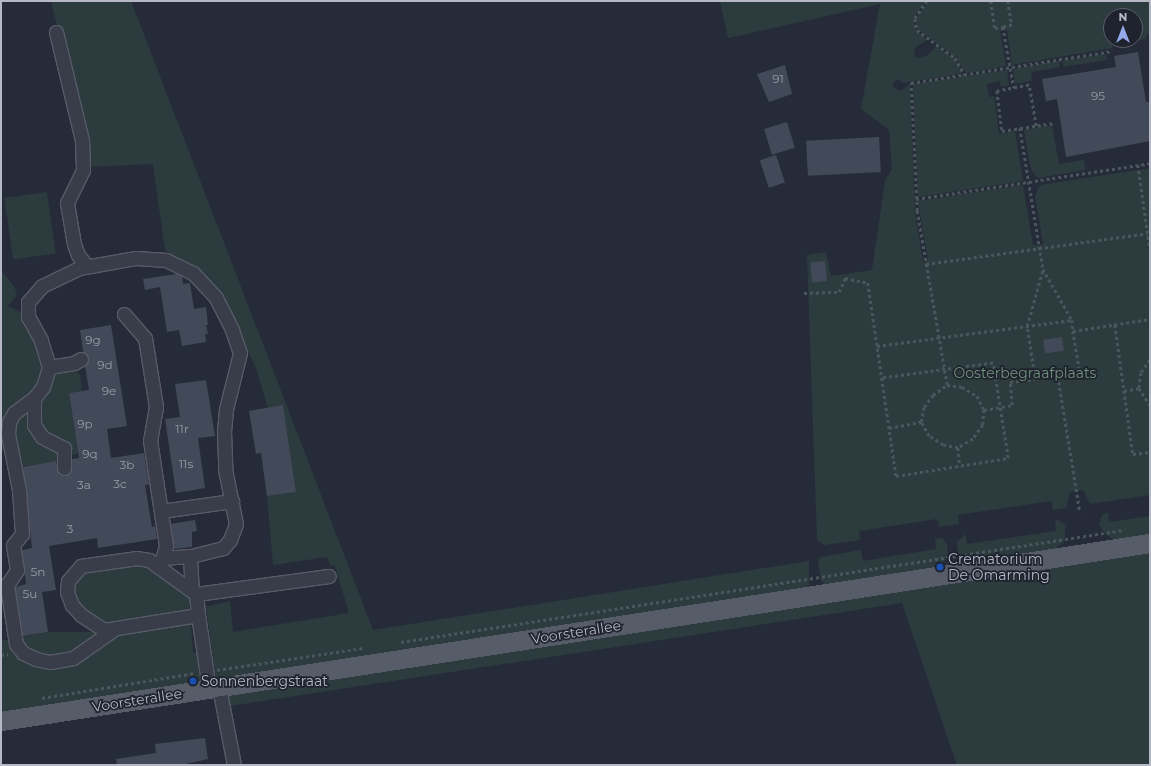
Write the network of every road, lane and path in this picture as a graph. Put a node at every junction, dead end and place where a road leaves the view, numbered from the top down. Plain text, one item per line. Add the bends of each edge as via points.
1 (927, 1) edge
2 (991, 1) edge
3 (1008, 1) edge
4 (1003, 27) junction
5 (56, 32) dead end
6 (1112, 51) dead end
7 (1010, 68) junction
8 (965, 75) junction
9 (1014, 88) junction
10 (1054, 123) dead end
11 (1036, 126) junction
12 (1020, 128) junction
13 (1150, 163) edge
14 (1138, 165) junction
15 (1029, 181) junction
16 (916, 199) junction
17 (1148, 233) junction
18 (1039, 247) junction
19 (1150, 248) edge
20 (926, 264) junction
21 (87, 266) junction
22 (1043, 269) junction
23 (804, 293) dead end
24 (124, 314) dead end
25 (1150, 319) edge
26 (1072, 320) junction
27 (1115, 325) junction
28 (1027, 326) junction
29 (1074, 331) junction
30 (939, 336) junction
31 (877, 346) junction
32 (81, 359) dead end
33 (1150, 360) edge
34 (49, 367) junction
35 (945, 369) junction
36 (1058, 376) junction
37 (882, 378) junction
38 (1035, 379) junction
39 (947, 385) junction
40 (1139, 388) junction
41 (1124, 391) junction
42 (34, 398) junction
43 (1150, 405) edge
44 (1000, 407) junction
45 (984, 410) junction
46 (921, 422) junction
47 (889, 428) junction
48 (958, 448) junction
49 (1150, 452) edge
50 (6, 455) edge
51 (960, 466) junction
52 (64, 468) dead end
53 (232, 501) junction
54 (161, 511) junction
55 (1080, 512) dead end
56 (1128, 530) dead end
57 (1150, 543) edge
58 (190, 556) junction
59 (160, 563) junction
60 (329, 576) dead end
61 (194, 592) junction
62 (198, 615) junction
63 (113, 630) junction
64 (394, 643) dead end
65 (371, 647) dead end
66 (206, 672) junction
67 (214, 688) junction
68 (40, 698) dead end
69 (1, 720) edge
70 (234, 765) edge

1 - 8 path via 916,19 917,30 955,58
2 - 4 path via 995,28
3 - 4 path via 1012,25
4 - 7 path
5 - 21 street via 82,140 83,170 67,203 74,244 78,255
6 - 7 path
7 - 8 path
7 - 9 path
8 - 16 path via 911,83
9 - 11 path via 1029,85
9 - 12 path via 996,91 1002,131
10 - 11 path
11 - 12 path
12 - 15 path
13 - 14 path
14 - 15 path
14 - 17 path
15 - 16 path
15 - 18 path
16 - 20 path
17 - 18 path
17 - 19 path
18 - 20 path
18 - 22 path
20 - 30 path
21 - 34 street via 62,274 42,286 28,302 28,317 41,340
21 - 53 street via 136,258 166,260 193,273 216,298 240,353 226,409 224,431 225,469
22 - 26 path
22 - 28 path
23 - 31 path via 839,292 845,278 868,283
24 - 54 street via 145,338 156,407 150,440
25 - 27 path
26 - 28 path
26 - 29 path
27 - 29 path
27 - 41 path
28 - 30 path
28 - 38 path
29 - 36 path via 1080,373
30 - 31 path
30 - 35 path
31 - 37 path
32 - 34 street via 74,363
33 - 40 path via 1141,373
34 - 42 street via 44,387
35 - 37 path
35 - 39 path
35 - 44 path via 993,363
36 - 38 path
36 - 55 path
37 - 47 path
38 - 44 path via 1010,382 1012,405
39 - 45 path via 962,387 977,396
39 - 46 path via 933,395 924,407
40 - 41 path
40 - 43 path
41 - 49 path via 1133,454
42 - 50 street via 21,406 9,422
42 - 52 street via 34,425 42,437 64,448
44 - 45 path
44 - 51 path via 1008,458
45 - 48 path via 983,425 973,439
46 - 47 path
46 - 48 path via 929,436 943,445
47 - 51 path via 896,476
48 - 51 path
50 - 63 street via 19,490 22,534 13,546 17,570 7,585 16,644 23,653 36,659 64,661 73,658
53 - 54 street
53 - 58 street via 236,524 230,540 223,548
54 - 59 street via 166,546
56 - 64 path
57 - 67 main road, Voorsterallee
58 - 59 street
58 - 61 street
59 - 61 street
59 - 63 street via 137,558 81,566 73,572 68,581 67,592 72,605 96,626
60 - 61 street
61 - 62 street
62 - 63 street
62 - 66 street
65 - 66 path
66 - 67 street
66 - 68 path
67 - 69 main road, Voorsterallee
67 - 70 street

